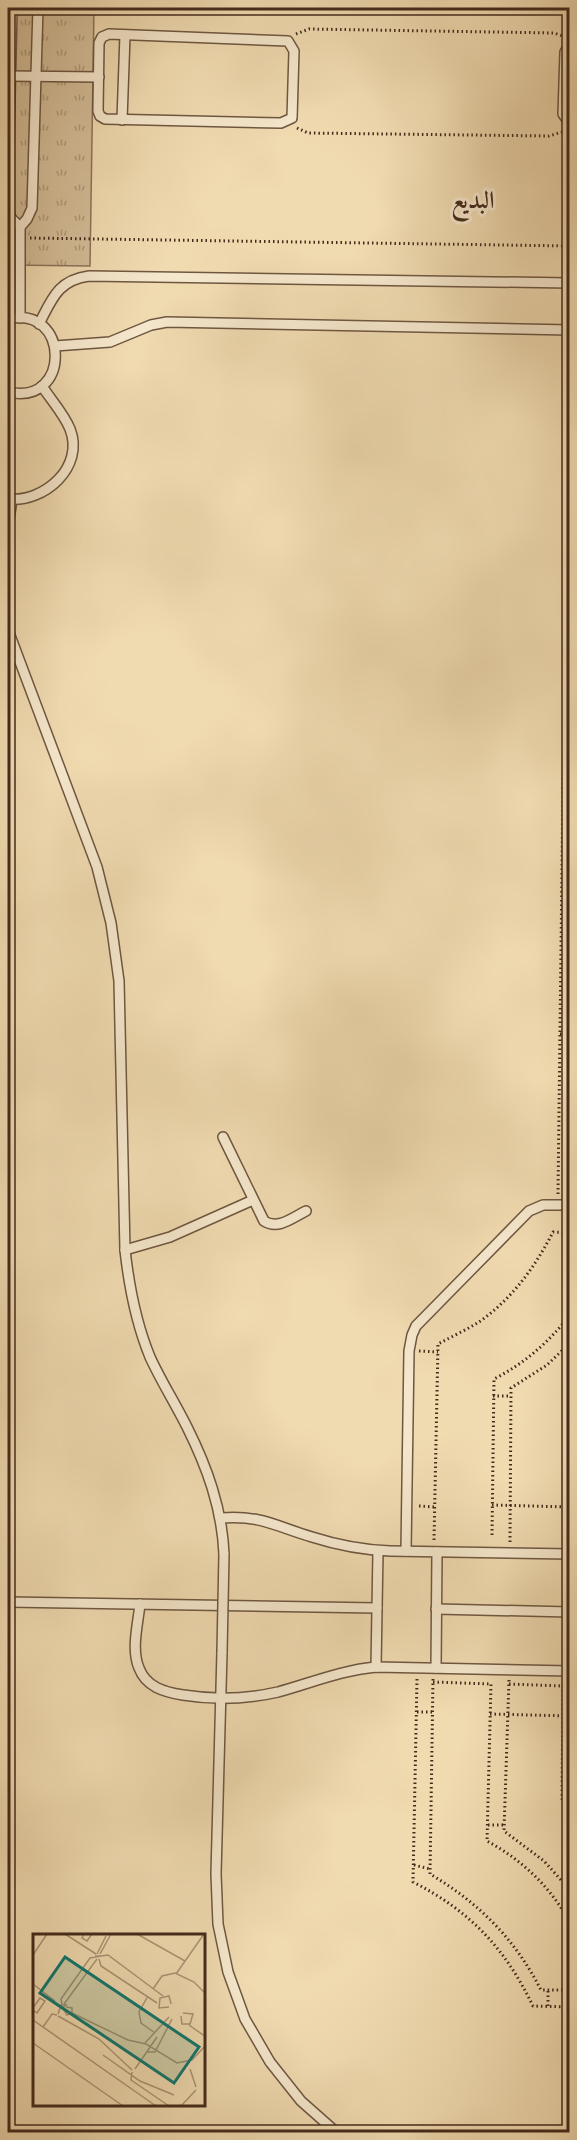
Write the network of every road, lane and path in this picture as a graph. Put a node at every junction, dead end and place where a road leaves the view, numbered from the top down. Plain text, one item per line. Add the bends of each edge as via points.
1 (12, 8) edge
2 (38, 8) edge
3 (125, 35) junction
4 (288, 42) junction
5 (569, 42) edge
6 (9, 76) edge
7 (36, 76) junction
8 (99, 77) junction
9 (122, 120) junction
10 (289, 121) junction
11 (569, 124) edge
12 (8, 185) edge
13 (8, 207) edge
14 (20, 227) junction
15 (20, 238) junction
16 (570, 246) edge
17 (570, 283) edge
18 (20, 318) junction
19 (8, 319) edge
20 (39, 324) junction
21 (570, 330) edge
22 (55, 346) junction
23 (42, 386) junction
24 (8, 393) edge
25 (10, 499) edge
26 (8, 526) edge
27 (570, 542) edge
28 (8, 630) edge
29 (564, 708) junction
30 (570, 708) edge
31 (562, 870) junction
32 (570, 870) edge
33 (560, 1034) junction
34 (570, 1034) edge
35 (223, 1137) dead end
36 (558, 1196) dead end
37 (253, 1200) junction
38 (570, 1204) edge
39 (306, 1211) dead end
40 (570, 1233) edge
41 (125, 1250) junction
42 (570, 1315) edge
43 (570, 1343) edge
44 (409, 1351) junction
45 (438, 1352) junction
46 (494, 1396) junction
47 (511, 1396) junction
48 (570, 1421) edge
49 (569, 1438) edge
50 (492, 1505) junction
51 (407, 1506) junction
52 (510, 1506) junction
53 (435, 1507) junction
54 (568, 1507) edge
55 (221, 1518) junction
56 (492, 1535) dead end
57 (566, 1537) dead end
58 (378, 1551) junction
59 (406, 1551) junction
60 (436, 1552) junction
61 (510, 1553) junction
62 (570, 1554) edge
63 (8, 1602) edge
64 (140, 1604) junction
65 (377, 1608) junction
66 (436, 1609) junction
67 (570, 1612) edge
68 (376, 1667) junction
69 (418, 1668) junction
70 (436, 1668) junction
71 (570, 1671) edge
72 (221, 1698) junction
73 (417, 1712) junction
74 (432, 1713) junction
75 (490, 1714) junction
76 (507, 1714) junction
77 (563, 1716) junction
78 (570, 1716) edge
79 (562, 1786) junction
80 (570, 1787) edge
81 (570, 1804) edge
82 (488, 1825) junction
83 (504, 1825) junction
84 (413, 1865) junction
85 (430, 1869) junction
86 (570, 1890) edge
87 (570, 1923) edge
88 (548, 1990) junction
89 (570, 1990) edge
90 (548, 2007) junction
91 (570, 2007) edge
92 (336, 2133) edge

1 - 6 lane
2 - 7 lane
3 - 4 lane
3 - 8 lane via 109,34 100,40
3 - 9 lane
4 - 5 path via 298,32 309,29 554,33
4 - 10 lane via 294,51 293,114
5 - 11 lane via 565,52 563,114
6 - 7 lane
6 - 12 lane
7 - 8 lane
7 - 14 lane via 32,208
8 - 9 lane via 100,116
9 - 10 lane
10 - 11 path via 308,132 549,136
13 - 14 lane via 11,218
14 - 15 lane
15 - 16 path
15 - 18 lane
17 - 20 lane via 89,276 64,284
18 - 19 lane
18 - 20 lane
20 - 22 lane
21 - 22 lane via 167,322 110,342
22 - 23 lane via 56,364
23 - 24 lane via 26,393
23 - 25 lane via 70,429 70,463 61,478 47,488 25,498
25 - 26 lane
27 - 29 path via 566,542
28 - 41 lane via 97,867 111,923 119,981
29 - 30 path
29 - 31 path
31 - 32 path
31 - 33 path
33 - 34 path
33 - 36 path
35 - 37 lane
37 - 39 lane via 262,1218 271,1225
37 - 41 lane via 170,1237
38 - 44 lane via 543,1205 529,1211 422,1317
40 - 45 path via 553,1232 536,1263 511,1294 478,1322 438,1344
41 - 55 lane via 133,1303 150,1355 196,1444
42 - 46 path via 536,1353 494,1379
43 - 47 path via 547,1365 512,1388
44 - 45 path
44 - 51 lane
45 - 53 path
46 - 47 path
46 - 50 path
47 - 52 path
48 - 49 path
49 - 54 path
50 - 52 path
50 - 56 path
51 - 53 path
51 - 59 lane
52 - 54 path
52 - 61 path
53 - 60 path
54 - 57 path
55 - 58 lane via 259,1519 329,1542
55 - 72 lane, bridge
58 - 59 lane
58 - 65 lane
59 - 60 lane
60 - 61 lane
60 - 66 lane
61 - 62 lane
63 - 64 lane
64 - 65 lane
64 - 72 lane via 136,1652 144,1678 166,1693
65 - 68 lane
66 - 67 lane
66 - 70 lane
68 - 69 lane
68 - 72 lane via 349,1670 262,1695
69 - 70 lane
69 - 73 path
70 - 71 lane
72 - 92 lane via 216,1874 218,1924 228,1972 245,2019 270,2062 301,2101
73 - 74 path
73 - 84 path
74 - 75 path via 433,1682 490,1684
74 - 85 path
75 - 76 path
75 - 82 path
76 - 77 path
76 - 77 path via 509,1684 563,1686
76 - 83 path
77 - 78 path
77 - 79 path
79 - 80 path
79 - 81 path via 562,1799
82 - 83 path
82 - 87 path via 487,1840 530,1870 555,1898
83 - 86 path via 504,1831 544,1861
84 - 85 path
84 - 90 path via 413,1882 449,1903 481,1930 511,1965 532,2006
85 - 88 path via 430,1874 464,1895 494,1921 520,1953 541,1990
88 - 89 path
88 - 90 path
90 - 91 path

